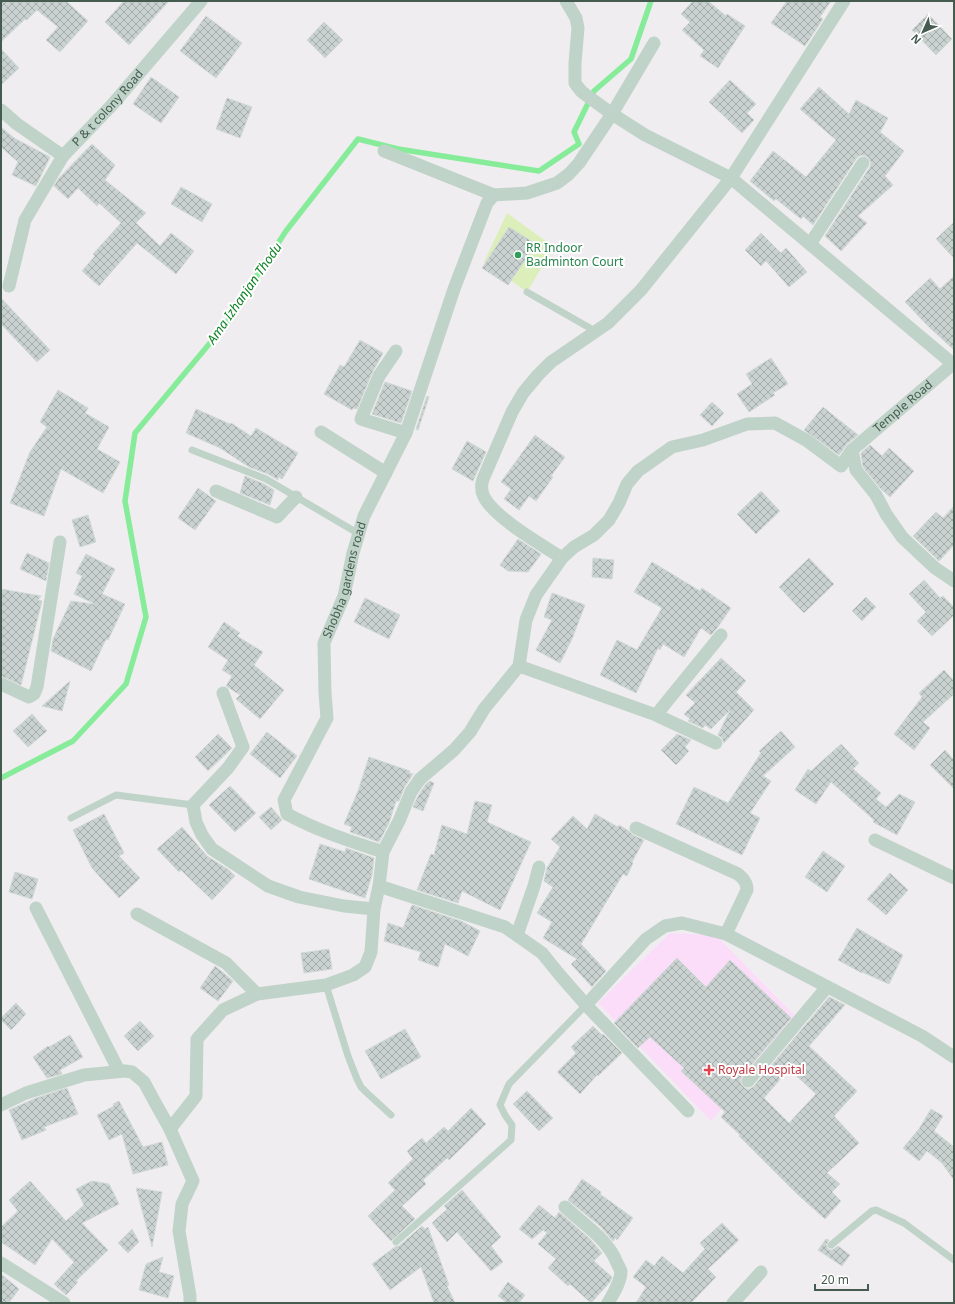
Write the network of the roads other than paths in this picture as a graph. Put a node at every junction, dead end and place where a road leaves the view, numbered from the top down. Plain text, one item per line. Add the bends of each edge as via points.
1 (201, 1) edge
2 (566, 1) edge
3 (844, 1) edge
4 (654, 43) dead end
5 (1, 110) edge
6 (612, 114) junction
7 (384, 151) dead end
8 (63, 156) junction
9 (863, 163) dead end
10 (731, 178) junction
11 (494, 195) junction
12 (810, 244) junction
13 (9, 286) dead end
14 (527, 292) dead end
15 (595, 332) junction
16 (396, 351) dead end
17 (953, 364) edge
18 (321, 432) dead end
19 (406, 433) junction
20 (192, 450) dead end
21 (852, 450) junction
22 (386, 473) junction
23 (216, 492) dead end
24 (296, 497) junction
25 (359, 534) junction
26 (60, 542) dead end
27 (562, 558) junction
28 (954, 581) edge
29 (722, 636) dead end
30 (519, 666) junction
31 (1, 684) edge
32 (223, 693) dead end
33 (656, 715) junction
34 (716, 743) dead end
35 (193, 805) junction
36 (71, 818) dead end
37 (636, 828) dead end
38 (875, 840) dead end
39 (383, 852) junction
40 (539, 867) dead end
41 (954, 878) edge
42 (379, 886) junction
43 (36, 908) dead end
44 (374, 909) junction
45 (137, 914) dead end
46 (726, 934) junction
47 (517, 935) junction
48 (326, 985) junction
49 (828, 987) junction
50 (257, 994) junction
51 (586, 1005) junction
52 (954, 1057) edge
53 (119, 1071) junction
54 (748, 1081) dead end
55 (7, 1102) edge
56 (688, 1111) dead end
57 (391, 1115) dead end
58 (170, 1129) junction
59 (565, 1207) dead end
60 (396, 1242) dead end
61 (831, 1245) dead end
62 (954, 1260) edge
63 (1, 1263) edge
64 (761, 1272) dead end
65 (64, 1303) edge
66 (190, 1303) edge
67 (608, 1303) edge
68 (734, 1303) edge

1 - 8 street, P & t colony Road via 112,105
2 - 6 street via 576,18 578,28 576,86
3 - 10 street
4 - 6 street
5 - 8 street, P & t colony Road
6 - 10 street via 645,135
6 - 11 street via 579,163 560,181 527,193
7 - 11 street
8 - 13 street via 25,220
9 - 12 street
10 - 12 street
10 - 15 street via 641,290 619,313
11 - 19 street, Shobha gardens road via 485,207 454,289
12 - 17 street
14 - 15 lane
15 - 27 street via 552,362 523,393 512,412 482,484 484,497 499,514
16 - 19 street via 379,376 361,419
17 - 21 street, Temple Road
18 - 22 street
19 - 22 street, Shobha gardens road
20 - 24 lane via 266,479
21 - 27 street, Temple Road via 841,466 806,440 775,423 747,424 703,440 672,447 638,471 627,484 609,520 594,535
21 - 28 street via 856,470 876,495 902,537 935,568
22 - 25 street, Shobha gardens road via 364,516
23 - 24 street via 277,517
24 - 25 lane
25 - 39 street, Shobha gardens road via 344,596 324,643 328,718 284,800 287,814 343,839
26 - 31 street via 37,687 34,694 29,697
27 - 30 street via 536,595 526,620
29 - 33 street
30 - 33 street
30 - 39 street via 484,709 470,732 454,750 420,779 411,792 400,821
32 - 35 street via 243,747 228,768
33 - 34 street
35 - 36 lane via 116,795
35 - 44 street via 196,822 212,849 268,886 299,897
37 - 46 street via 738,874 745,881 747,890
38 - 41 street
39 - 42 street
40 - 47 street
42 - 44 street
42 - 47 street via 505,927
43 - 53 street
44 - 48 street via 371,952 365,966 352,975
45 - 50 street via 226,963
46 - 49 street
46 - 51 street via 682,923 665,926 646,939
47 - 51 street via 542,952
48 - 50 street
48 - 57 lane via 357,1079 361,1087
49 - 52 street via 922,1036
49 - 54 street
50 - 58 street via 223,1010 197,1039 196,1096
51 - 56 street
51 - 60 lane via 508,1084 500,1105 512,1125 512,1140
53 - 55 street via 84,1075 26,1092
53 - 58 street via 132,1072 144,1082
58 - 66 street via 193,1181 182,1204 179,1231
59 - 67 street via 614,1254 621,1271 616,1290
61 - 62 lane via 876,1210 904,1223
63 - 65 street
64 - 68 street

